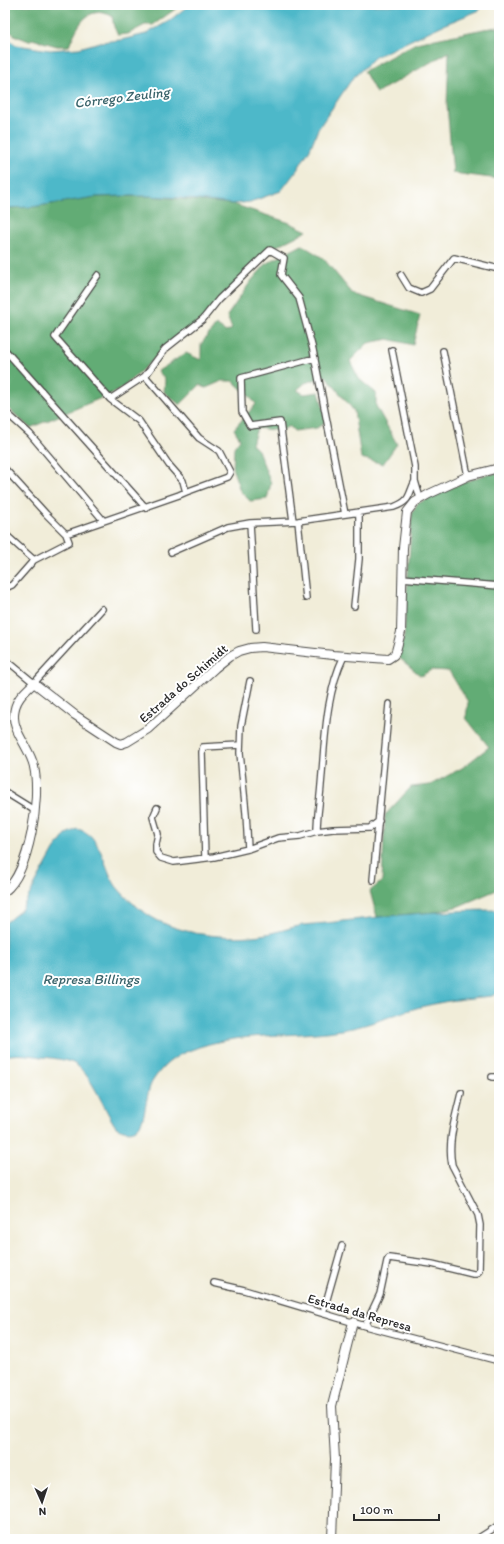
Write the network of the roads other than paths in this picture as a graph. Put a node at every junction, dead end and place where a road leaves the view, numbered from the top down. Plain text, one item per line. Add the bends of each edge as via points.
1 (499, 269) edge
2 (98, 275) dead end
3 (401, 275) dead end
4 (5, 350) edge
5 (392, 350) dead end
6 (443, 351) dead end
7 (315, 358) junction
8 (145, 376) junction
9 (110, 399) junction
10 (9, 415) dead end
11 (499, 468) edge
12 (5, 469) edge
13 (468, 476) junction
14 (416, 480) junction
15 (186, 492) junction
16 (420, 498) junction
17 (146, 508) junction
18 (359, 512) junction
19 (345, 514) junction
20 (103, 520) junction
21 (295, 521) junction
22 (250, 523) junction
23 (5, 534) edge
24 (66, 534) junction
25 (171, 552) dead end
26 (34, 560) junction
27 (402, 578) junction
28 (499, 586) edge
29 (5, 588) edge
30 (306, 598) dead end
31 (354, 606) dead end
32 (102, 609) dead end
33 (256, 629) dead end
34 (344, 656) junction
35 (5, 659) edge
36 (250, 681) dead end
37 (34, 683) junction
38 (389, 704) dead end
39 (240, 745) junction
40 (5, 792) edge
41 (157, 808) dead end
42 (34, 810) junction
43 (379, 821) junction
44 (317, 831) junction
45 (248, 849) junction
46 (205, 858) junction
47 (373, 880) dead end
48 (5, 891) edge
49 (492, 1077) dead end
50 (499, 1077) edge
51 (461, 1093) dead end
52 (342, 1246) dead end
53 (214, 1283) dead end
54 (323, 1313) junction
55 (353, 1322) junction
56 (365, 1326) junction
57 (499, 1361) edge
58 (499, 1525) edge
59 (332, 1539) edge
60 (477, 1539) edge

1 - 3 street via 454,258 430,289 421,293 409,288
2 - 9 street via 55,337
4 - 17 street
5 - 14 street
6 - 13 street
7 - 8 street via 299,298 281,274 284,258 270,250 203,318 165,349
7 - 19 street
7 - 21 street via 241,378 242,412 250,426 280,422
8 - 9 street
8 - 15 street via 199,438 219,452 230,472 227,477
9 - 15 street via 139,421 183,481
10 - 20 street via 30,434
11 - 13 street, Estrada do Schimidt
12 - 24 street
13 - 16 street, Estrada do Schimidt
14 - 16 street
14 - 18 street via 408,499 403,504
15 - 17 street
16 - 27 street, Estrada do Schimidt via 407,512
17 - 20 street
18 - 19 street
18 - 31 street via 359,559
19 - 21 street
20 - 24 street
21 - 22 street
21 - 30 street
22 - 25 street via 228,527
22 - 33 street
23 - 26 street
24 - 26 street via 68,542
26 - 29 street via 12,585
27 - 28 street
27 - 34 street, Estrada do Schimidt via 401,632 394,655 388,659
32 - 37 street
34 - 37 street, Estrada do Schimidt via 262,647 239,651 215,668 148,729 124,744 116,742 75,715
34 - 44 street via 339,665 329,706
35 - 37 street
36 - 39 street
37 - 42 street via 18,699 14,707 14,718 34,766
38 - 43 street
39 - 45 street
39 - 46 street via 203,747
40 - 42 street
41 - 46 street via 153,817 158,834 156,852 161,858 174,862
42 - 48 street via 31,839 23,862 11,886
43 - 44 street via 370,828 333,828
43 - 47 street
44 - 45 street via 278,838
45 - 46 street
49 - 50 street
51 - 56 street via 450,1144 451,1158 452,1165 478,1215 478,1271 473,1274 432,1264 389,1258 380,1294
52 - 54 street
53 - 54 street, Estrada da Represa
54 - 55 street, Estrada da Represa
55 - 56 street, Estrada da Represa
55 - 59 street via 332,1406 335,1459
56 - 57 street, Estrada da Represa
58 - 60 street

